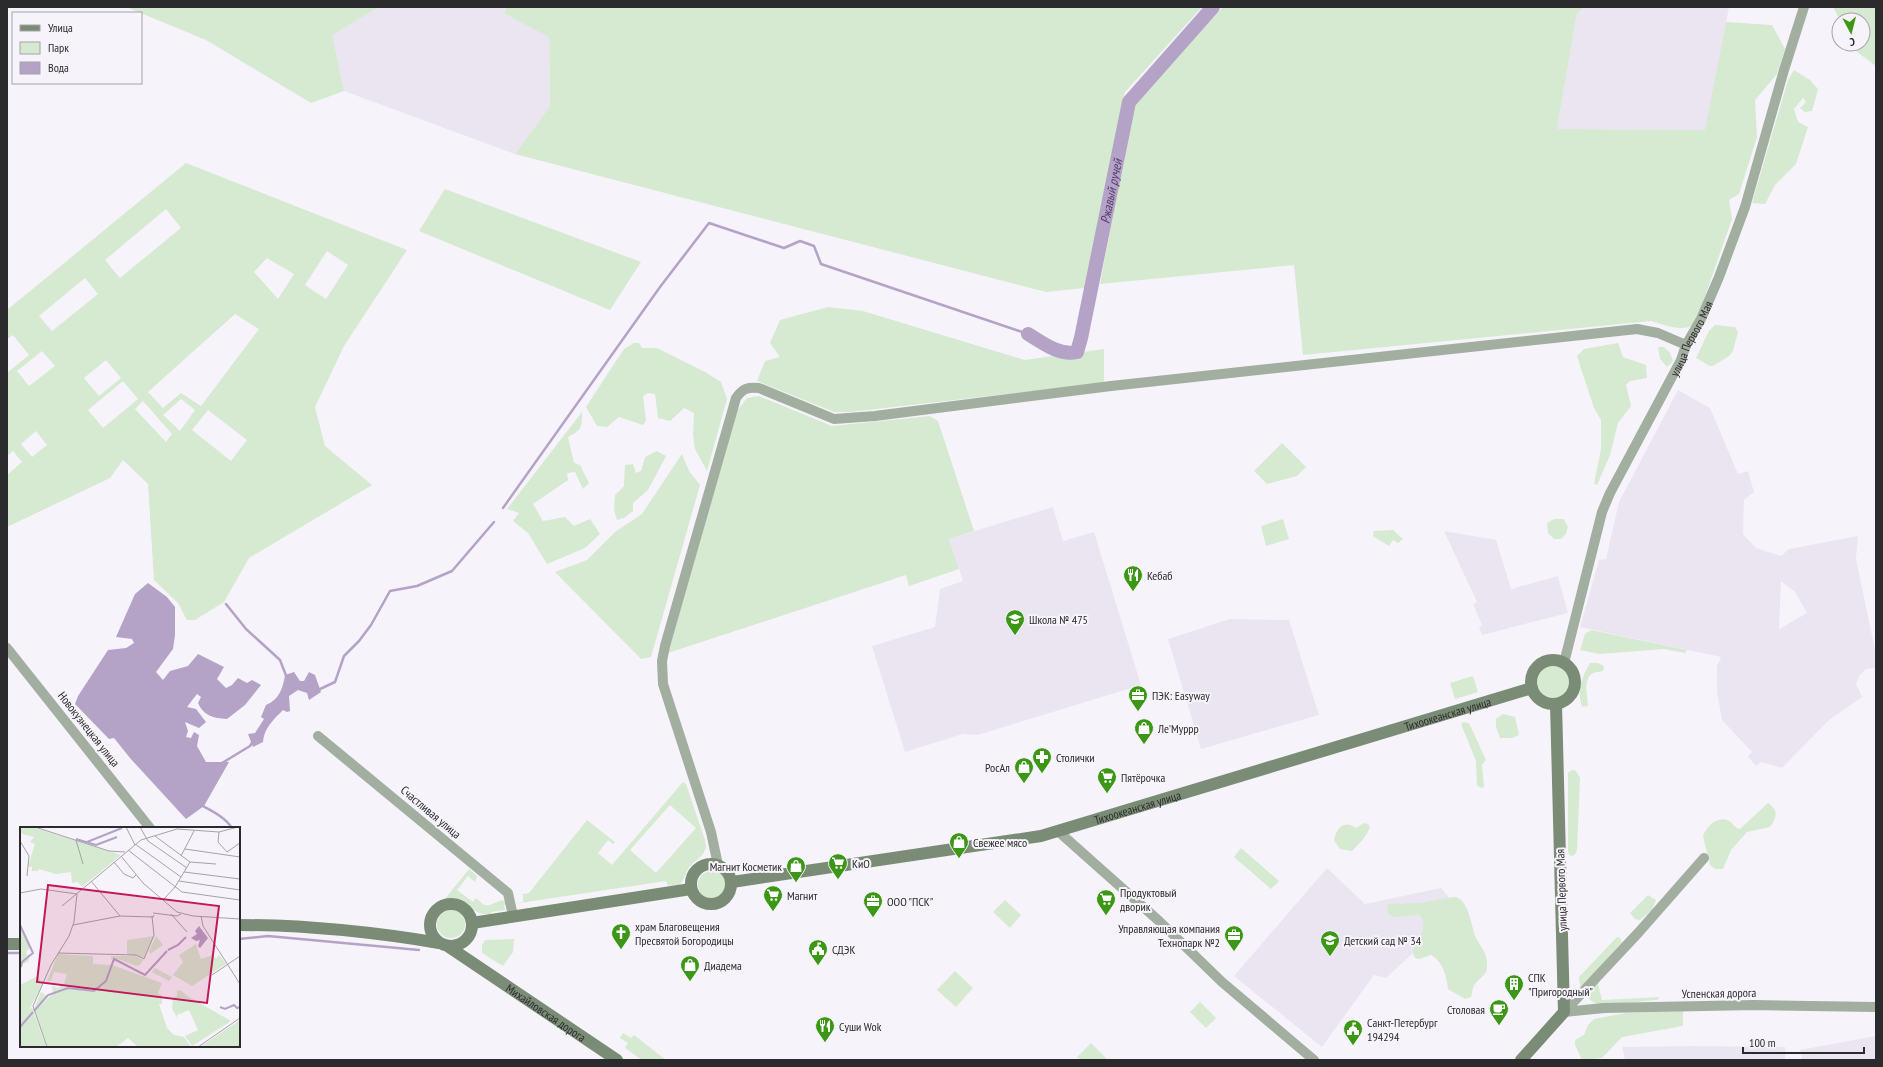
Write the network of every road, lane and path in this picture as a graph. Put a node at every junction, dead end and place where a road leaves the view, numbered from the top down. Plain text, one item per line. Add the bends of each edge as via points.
1 (1804, 7) edge
2 (1686, 345) junction
3 (7, 648) edge
4 (1564, 663) junction
5 (1532, 688) junction
6 (1556, 704) junction
7 (318, 736) dead end
8 (149, 827) edge
9 (1059, 832) junction
10 (1704, 858) dead end
11 (718, 864) junction
12 (732, 882) junction
13 (691, 889) junction
14 (513, 916) junction
15 (430, 922) junction
16 (472, 923) junction
17 (240, 925) edge
18 (396, 936) junction
19 (469, 937) junction
20 (7, 944) edge
21 (20, 944) edge
22 (444, 945) junction
23 (474, 965) junction
24 (1876, 1007) edge
25 (1564, 1012) junction
26 (612, 1059) edge
27 (1314, 1060) edge
28 (1521, 1060) edge

1 - 2 street, улица Первого Мая via 1745,206 1719,277 1701,319
2 - 4 street, улица Первого Мая via 1681,360 1602,512
2 - 11 street via 1658,333 1637,329 834,419 759,388 750,387 742,390 736,398 664,646 662,661 663,684 711,832
3 - 8 street, Новокузнецкая улица
4 - 5 street via 1547,661 1540,665 1534,671
4 - 6 street via 1573,673 1575,686 1568,698
5 - 6 street via 1541,700
5 - 9 street, Тихоокеанская улица
6 - 25 street, улица Первого Мая
7 - 14 street, Счастливая улица via 508,893
9 - 12 street, Тихоокеанская улица via 984,846
9 - 27 street via 1159,921 1222,982
10 - 25 street
11 - 12 street via 727,871
11 - 13 street via 700,867 691,880
12 - 13 street via 727,897 713,904 699,900
13 - 14 street
14 - 16 street
15 - 16 street via 437,909 452,904 466,910
15 - 18 street, Михайловская дорога via 413,933
15 - 22 street via 431,934
16 - 19 street
17 - 18 street, Михайловская дорога via 274,925
18 - 22 street, Михайловская дорога
19 - 22 street via 458,946
19 - 23 street via 467,952
20 - 21 street
22 - 23 street, Михайловская дорога
23 - 26 street, Михайловская дорога
24 - 25 street, Успенская дорога via 1754,1005 1604,1008
25 - 28 street

